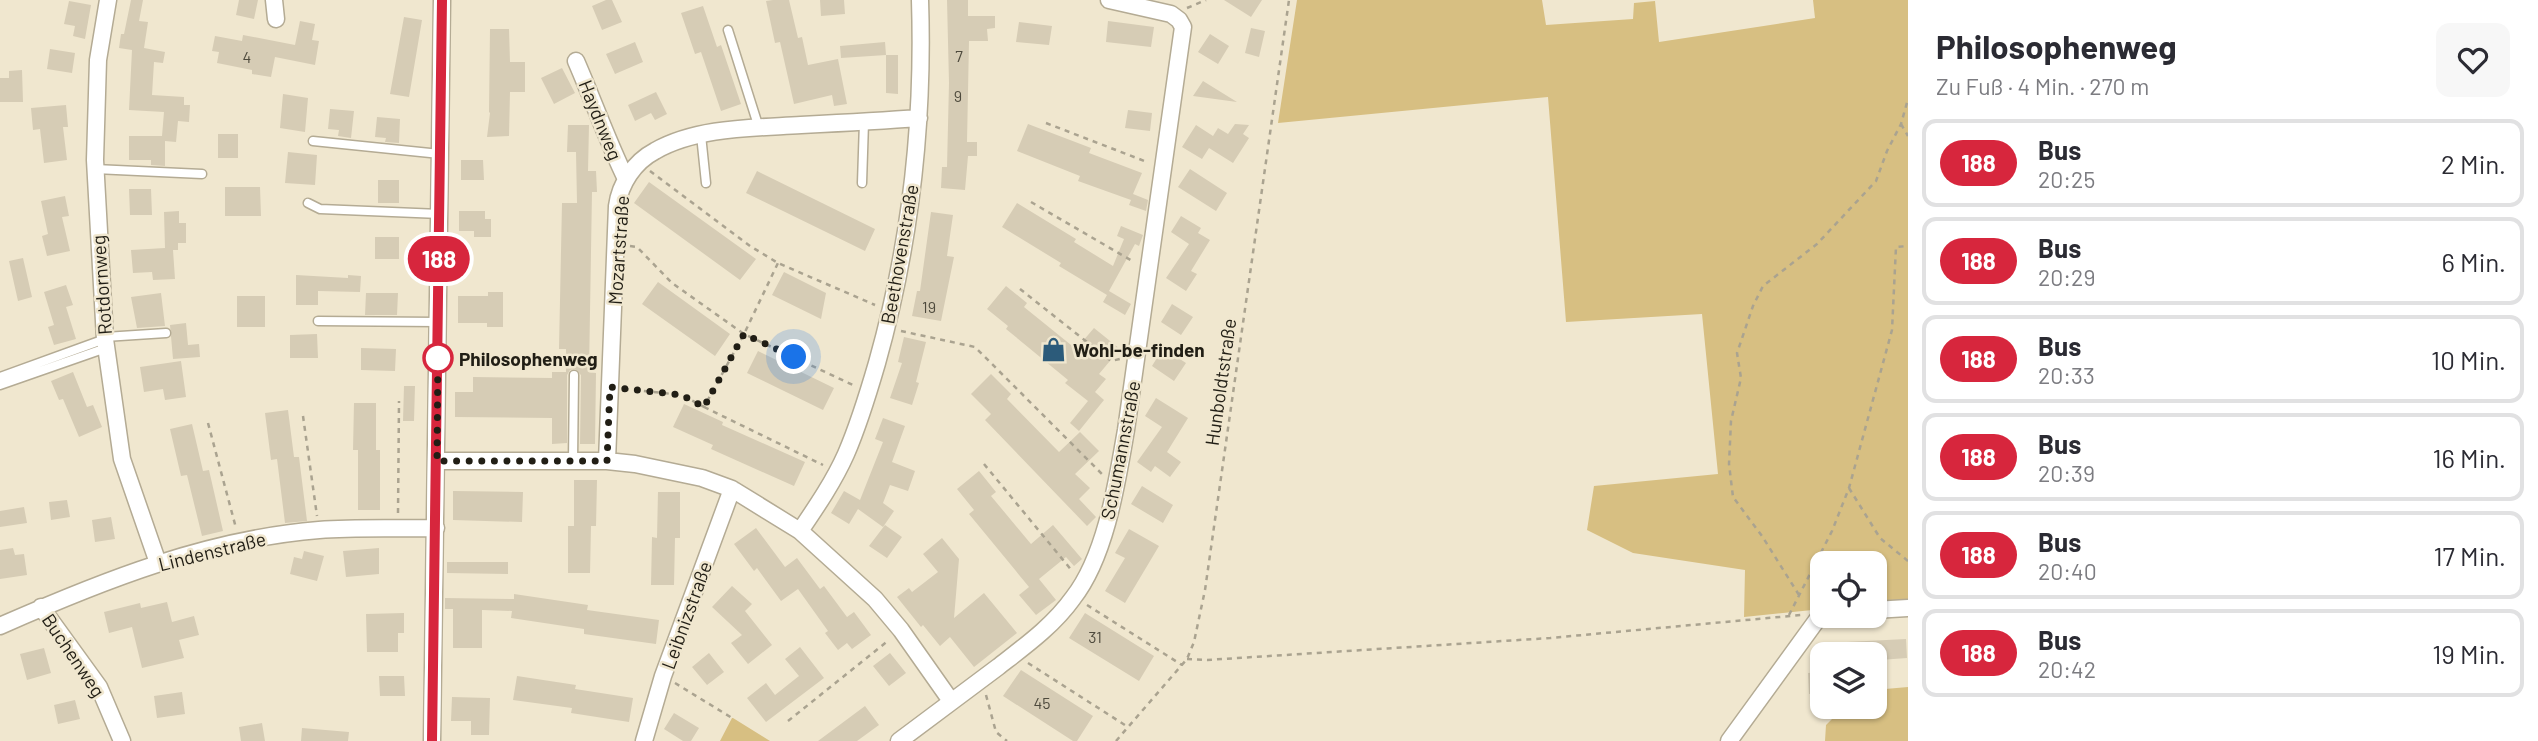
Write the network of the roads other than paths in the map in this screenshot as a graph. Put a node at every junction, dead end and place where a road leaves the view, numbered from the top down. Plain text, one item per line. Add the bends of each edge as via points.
1 (108, 0) edge
2 (274, 0) edge
3 (442, 0) edge
4 (920, 0) edge
5 (1109, 0) edge
6 (276, 19) dead end
7 (728, 30) dead end
8 (576, 61) dead end
9 (919, 118) junction
10 (864, 122) junction
11 (759, 128) junction
12 (701, 135) junction
13 (313, 141) dead end
14 (440, 154) junction
15 (95, 169) junction
16 (202, 174) dead end
17 (626, 179) junction
18 (706, 183) dead end
19 (862, 183) dead end
20 (308, 203) dead end
21 (440, 214) junction
22 (318, 321) dead end
23 (439, 322) junction
24 (166, 333) dead end
25 (105, 341) junction
26 (574, 375) dead end
27 (0, 377) edge
28 (0, 385) edge
29 (437, 461) junction
30 (573, 461) junction
31 (607, 461) junction
32 (732, 489) junction
33 (436, 528) junction
34 (800, 531) junction
35 (158, 563) junction
36 (41, 607) junction
37 (1908, 608) edge
38 (1887, 609) edge
39 (1810, 622) edge
40 (0, 626) edge
41 (951, 701) junction
42 (122, 741) edge
43 (432, 741) edge
44 (644, 741) edge
45 (899, 741) edge
46 (1729, 741) edge

1 - 15 street, Rotdornweg via 98,60
2 - 6 street
3 - 14 street
4 - 9 street, Beethovenstraße
5 - 41 street, Schumannstraße via 1171,14 1183,27 1118,481 1105,529 1078,590 1046,629
7 - 11 lane
8 - 17 street, Haydnweg
9 - 10 street, Mozartstraße
9 - 34 street, Beethovenstraße via 902,257 869,392 837,472
10 - 11 street, Mozartstraße
10 - 19 lane
11 - 12 street, Mozartstraße
12 - 17 street, Mozartstraße via 653,152
12 - 18 lane
13 - 14 lane
14 - 21 street
15 - 16 lane
15 - 25 street, Rotdornweg
17 - 31 street, Mozartstraße via 619,196
20 - 21 lane via 320,209
21 - 23 street
22 - 23 lane
23 - 29 street
24 - 25 lane
25 - 27 lane
25 - 28 lane
25 - 35 street, Rotdornweg via 122,459
26 - 30 lane
29 - 30 street
29 - 33 street
30 - 31 street
31 - 32 street via 702,478
32 - 34 street
32 - 44 street, Leibnizstraße
33 - 35 street, Lindenstraße via 319,530 239,542
33 - 43 street
34 - 41 street via 875,599
35 - 36 street, Lindenstraße
36 - 40 street, Lindenstraße
36 - 42 street, Buchenweg via 99,687
37 - 38 street
39 - 46 street
41 - 45 street, Schumannstraße

